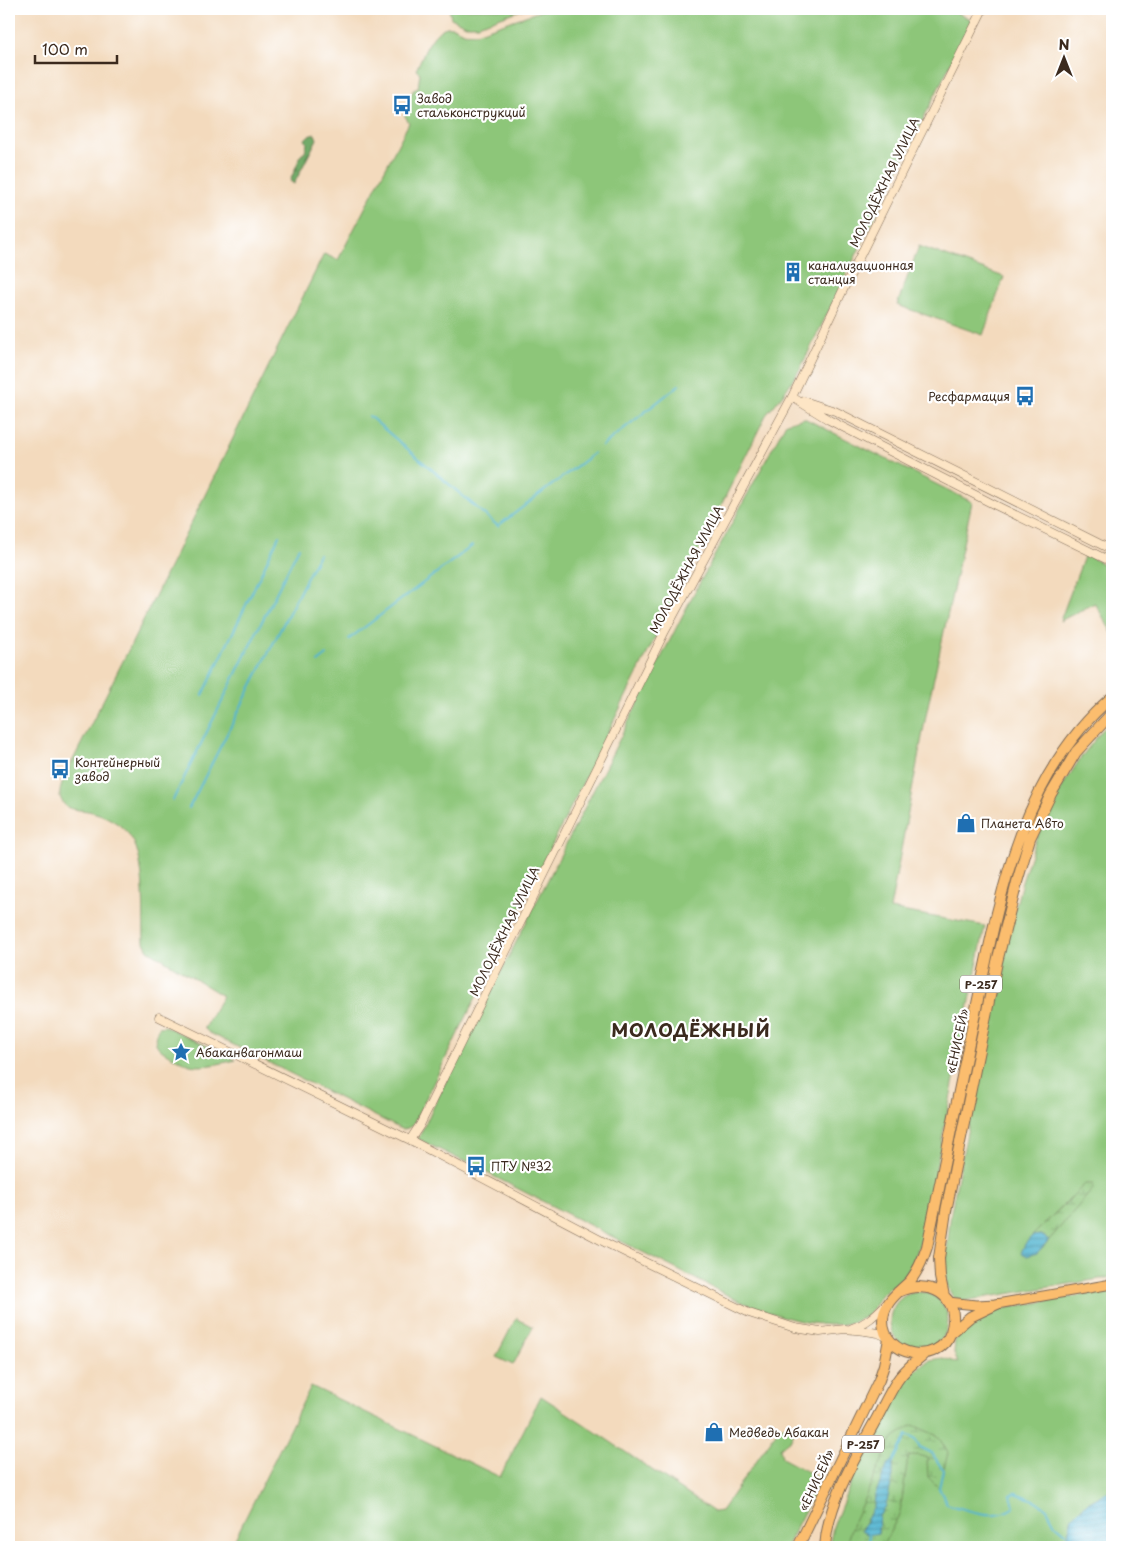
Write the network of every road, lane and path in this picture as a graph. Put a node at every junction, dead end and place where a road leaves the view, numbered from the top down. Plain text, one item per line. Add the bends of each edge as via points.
1 (983, 9) edge
2 (792, 397) junction
3 (1112, 550) edge
4 (1112, 562) edge
5 (1112, 697) edge
6 (1112, 713) edge
7 (159, 1017) dead end
8 (410, 1140) junction
9 (1112, 1284) edge
10 (898, 1292) junction
11 (946, 1299) junction
12 (888, 1303) junction
13 (997, 1304) junction
14 (845, 1330) junction
15 (950, 1335) junction
16 (888, 1338) junction
17 (924, 1354) junction
18 (798, 1547) edge
19 (825, 1547) edge

1 - 2 street, МОЛОДЁЖНАЯ УЛИЦА
2 - 3 street via 835,411
2 - 4 street via 829,420
2 - 8 street, МОЛОДЁЖНАЯ УЛИЦА via 664,631
5 - 10 highway, «ЕНИСЕЙ» / Р-257 via 1070,742 1040,789 1020,836 1005,881 986,960 927,1247 916,1273
6 - 11 highway, «ЕНИСЕЙ» / Р-257 via 1076,752 1051,794 1030,838 1017,882 997,962 946,1211 939,1258
7 - 8 street
8 - 14 street via 608,1244 749,1313 795,1328 820,1332
9 - 13 main road
10 - 11 highway via 924,1286 938,1291
10 - 12 highway, «ЕНИСЕЙ» / Р-257
11 - 13 main road via 976,1305
11 - 15 highway, «ЕНИСЕЙ» / Р-257 via 952,1309
12 - 14 street via 865,1323
12 - 16 highway, «ЕНИСЕЙ» / Р-257 via 883,1320
13 - 15 highway via 970,1317
14 - 16 street via 865,1330
15 - 17 highway, Р-257 via 940,1347
16 - 17 highway via 904,1352
16 - 18 highway, «ЕНИСЕЙ» / Р-257 via 879,1380
17 - 19 highway, Р-257 via 897,1381 854,1461 832,1509

